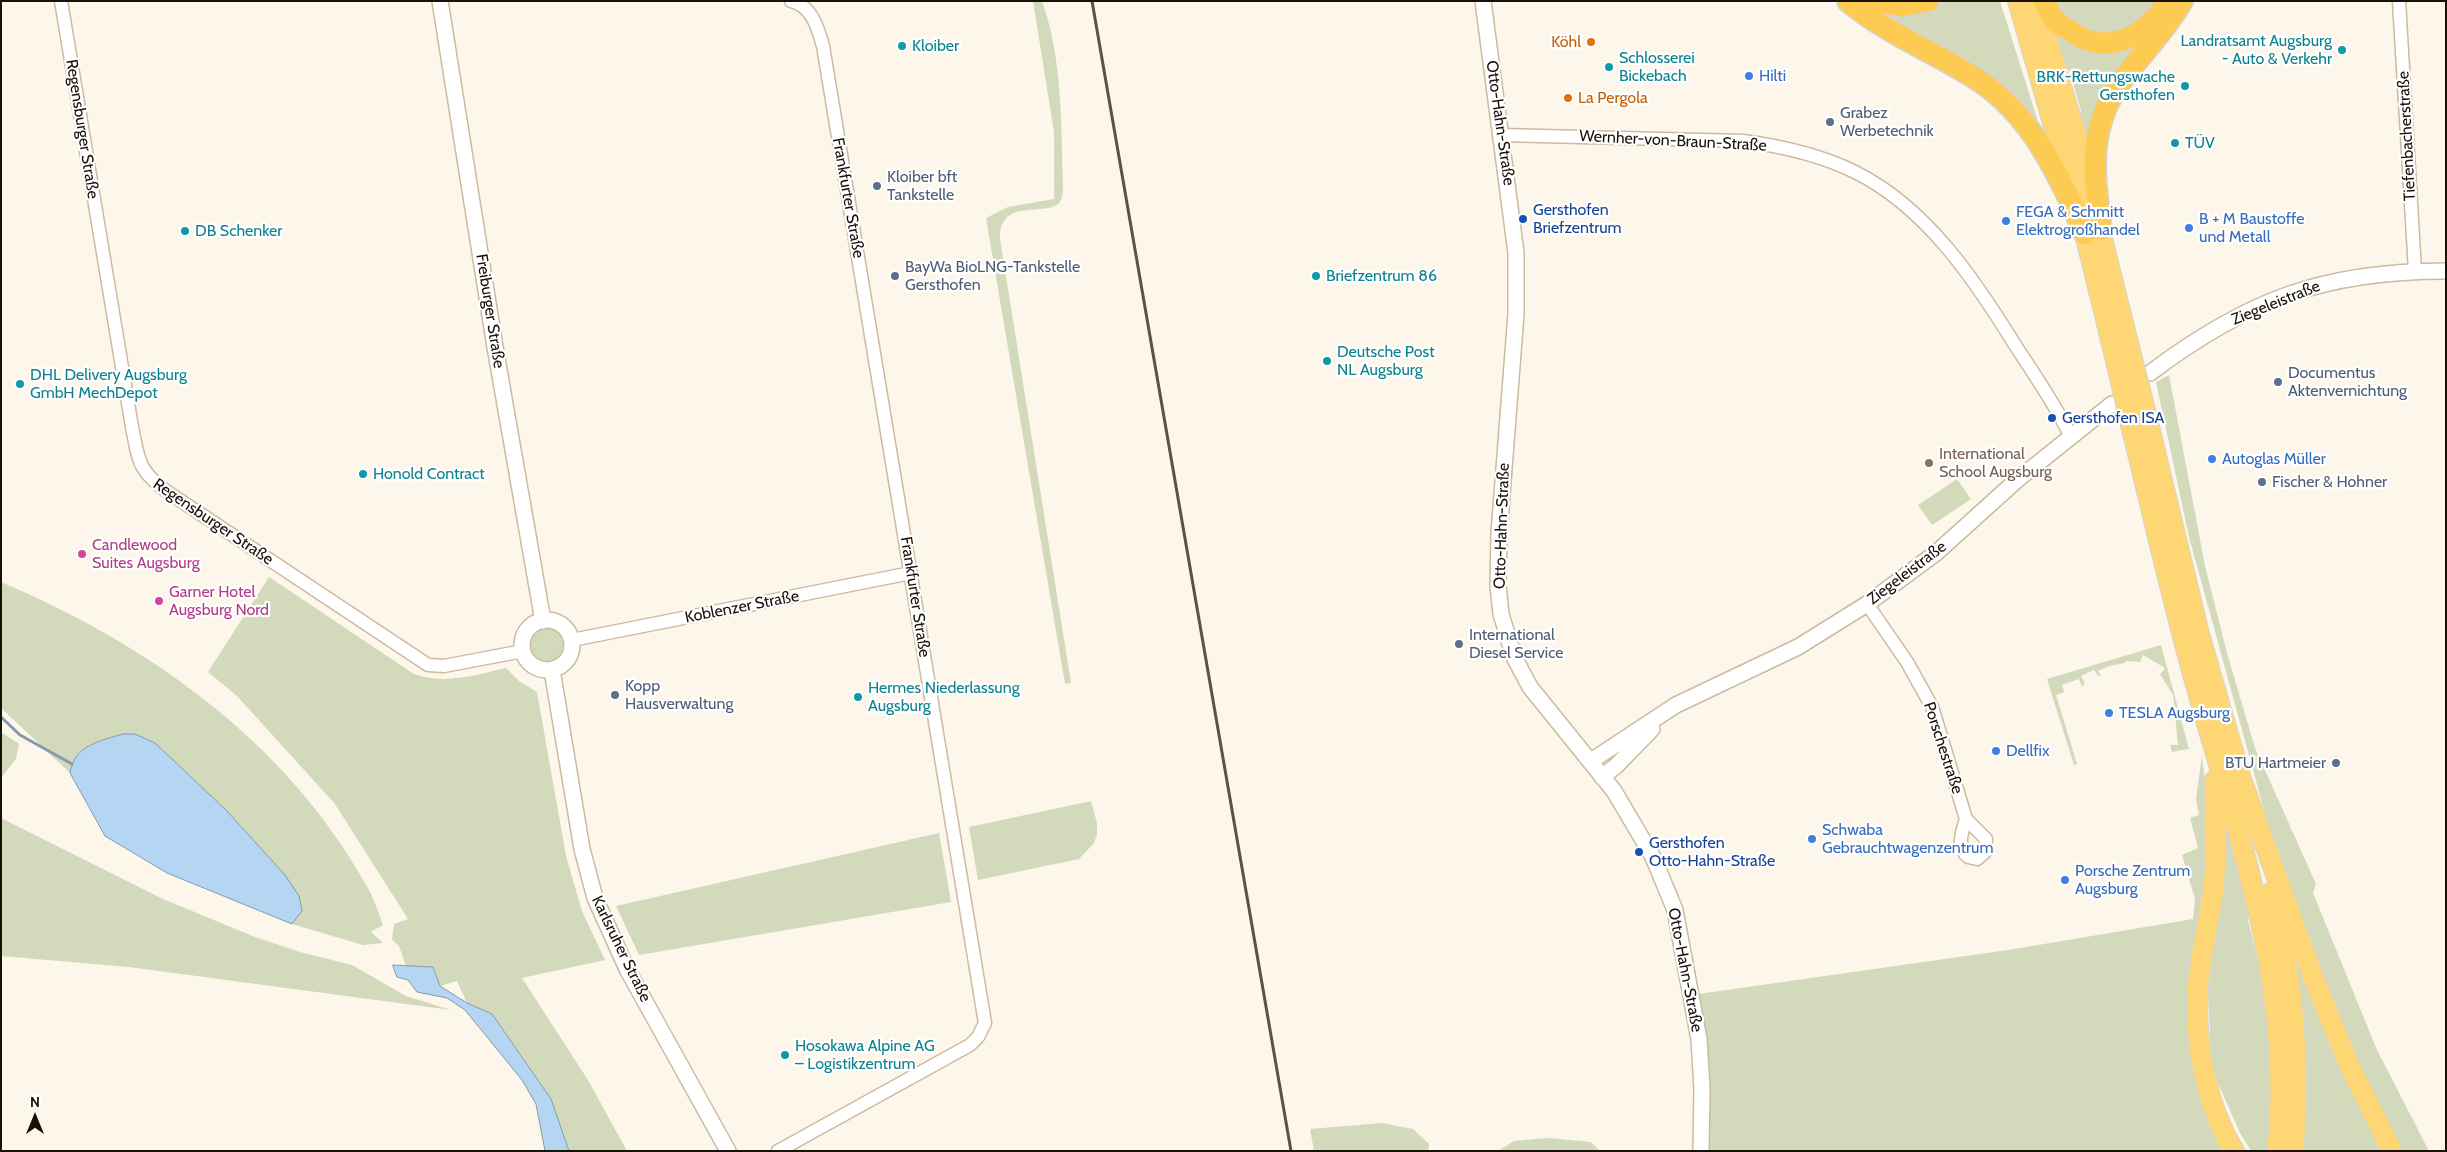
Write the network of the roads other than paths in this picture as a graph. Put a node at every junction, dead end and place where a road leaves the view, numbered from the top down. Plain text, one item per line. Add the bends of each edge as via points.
1 (61, 1) edge
2 (440, 1) edge
3 (791, 1) edge
4 (1482, 1) edge
5 (1848, 1) edge
6 (1876, 1) edge
7 (1928, 1) edge
8 (2018, 1) edge
9 (2035, 1) edge
10 (2044, 1) edge
11 (2167, 1) edge
12 (2182, 1) edge
13 (2399, 1) edge
14 (1501, 135) junction
15 (2093, 231) junction
16 (2415, 271) junction
17 (2446, 271) edge
18 (2150, 373) dead end
19 (2112, 404) dead end
20 (2136, 411) junction
21 (2070, 435) junction
22 (911, 573) junction
23 (1867, 604) junction
24 (543, 621) junction
25 (572, 640) junction
26 (523, 651) junction
27 (552, 670) junction
28 (1676, 705) junction
29 (2214, 751) junction
30 (1591, 761) junction
31 (1602, 776) junction
32 (2241, 779) junction
33 (1966, 819) dead end
34 (728, 1151) edge
35 (778, 1151) edge
36 (1701, 1151) edge
37 (2234, 1151) edge
38 (2277, 1151) edge
39 (2293, 1151) edge
40 (2392, 1151) edge

1 - 26 street, Regensburger Straße via 132,427 139,463 145,474 176,498 428,665 444,666
2 - 24 street, Freiburger Straße
3 - 22 street, Frankfurter Straße via 807,10 815,21 823,46
4 - 14 street, Otto-Hahn-Straße
5 - 15 highway via 1885,29 1978,80 2020,117
6 - 7 highway via 1901,6
8 - 15 highway
9 - 15 highway
10 - 11 highway via 2057,22 2079,38 2098,44 2132,37 2150,24
12 - 15 highway via 2149,49 2116,88 2101,121 2094,165
13 - 16 street, Tiefenbacherstraße
14 - 21 street, Wernher-von-Braun-Straße via 1743,141 1781,147 1855,172 1890,194 1943,241 1989,303
14 - 30 street, Otto-Hahn-Straße via 1514,228 1517,291 1499,533 1501,614 1514,658 1530,687
15 - 20 highway, bridge
16 - 17 street, Ziegeleistraße
16 - 18 street, Ziegeleistraße via 2342,279 2288,294 2236,316 2192,342
19 - 21 street, Ziegeleistraße
20 - 29 highway via 2183,637
20 - 32 highway
21 - 23 street, Ziegeleistraße via 1936,553
22 - 25 street, Koblenzer Straße
22 - 35 street, Frankfurter Straße via 985,1023 978,1038 970,1045
23 - 28 street, Ziegeleistraße via 1798,647
23 - 33 street, Porschestraße via 1932,707
24 - 25 street via 556,621
24 - 26 street via 528,629 522,643
25 - 27 street via 568,660
26 - 27 street via 531,665
27 - 34 street, Karlsruher Straße via 582,849 595,898 627,969
28 - 30 street, Ziegeleistraße
28 - 31 street, Ziegeleistraße
29 - 37 highway via 2216,854 2198,984 2198,1007 2204,1070 2214,1108
29 - 38 highway via 2256,898 2273,987 2280,1086
30 - 31 street, Otto-Hahn-Straße
31 - 36 street, Otto-Hahn-Straße via 1653,857 1675,910 1699,1039
32 - 39 highway via 2272,894 2290,986 2296,1057
32 - 40 highway via 2349,1065

